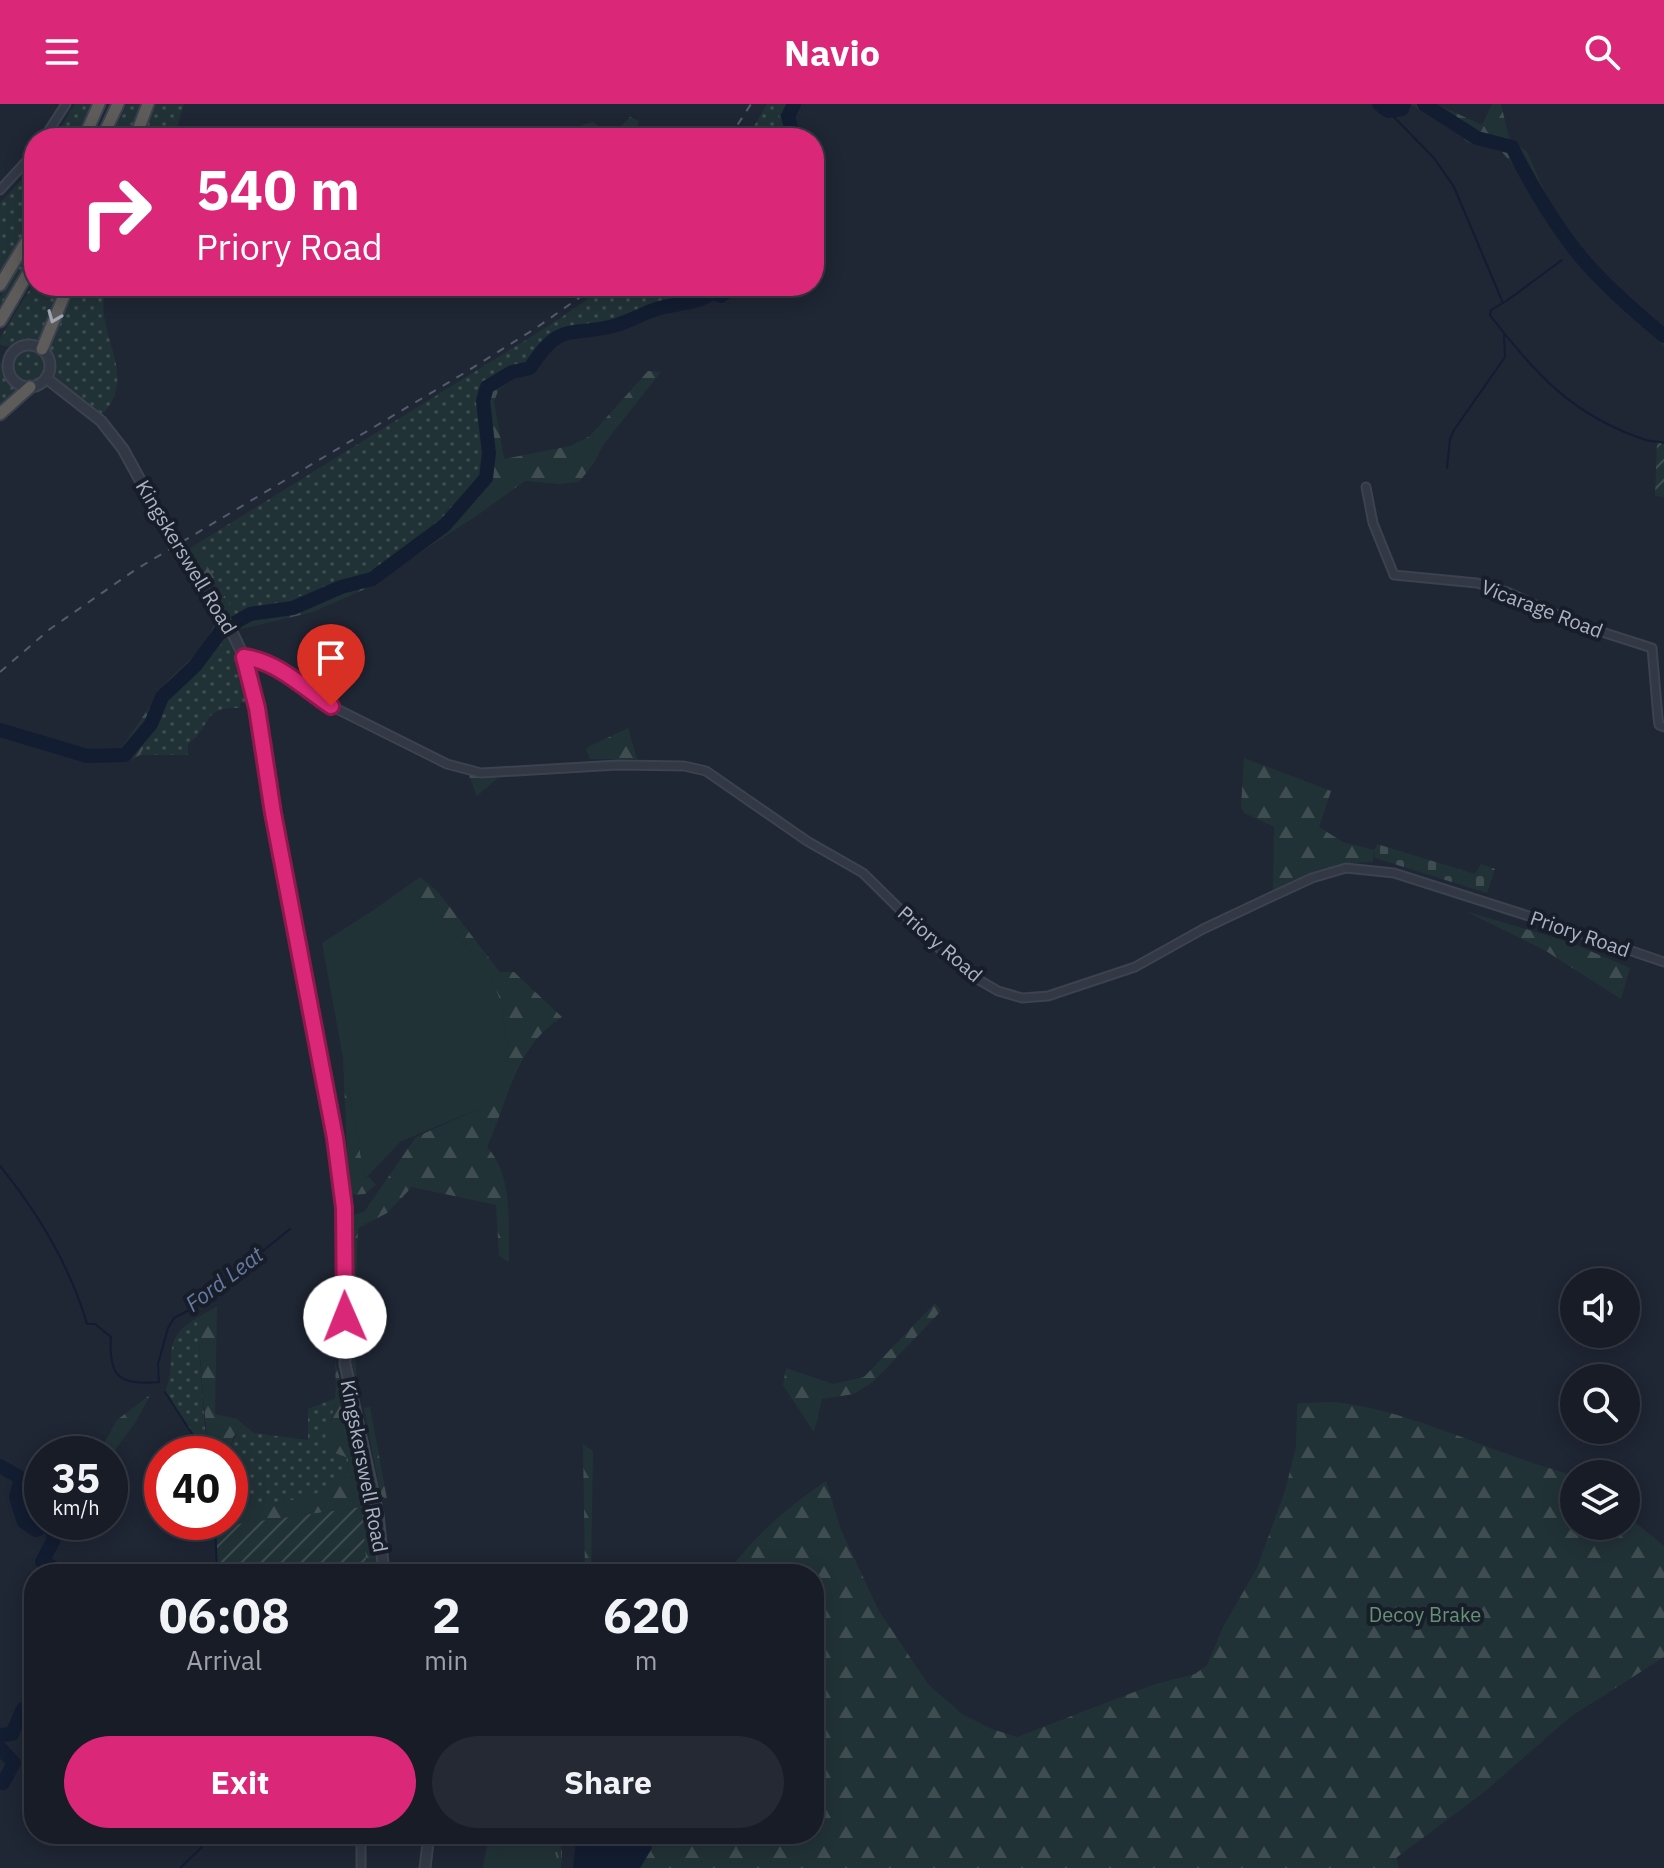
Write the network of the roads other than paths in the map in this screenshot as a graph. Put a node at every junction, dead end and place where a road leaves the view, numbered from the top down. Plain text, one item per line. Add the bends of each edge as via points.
1 (66, 104) edge
2 (99, 104) edge
3 (118, 104) edge
4 (148, 104) edge
5 (50, 128) edge
6 (88, 128) edge
7 (107, 128) edge
8 (139, 128) edge
9 (24, 164) edge
10 (0, 190) edge
11 (24, 245) edge
12 (24, 280) edge
13 (0, 285) edge
14 (64, 296) edge
15 (0, 321) edge
16 (42, 349) junction
17 (0, 350) edge
18 (11, 356) junction
19 (46, 378) junction
20 (30, 387) junction
21 (0, 414) edge
22 (1366, 487) dead end
23 (244, 657) junction
24 (1664, 727) edge
25 (1664, 962) edge
26 (383, 1564) edge
27 (428, 1844) edge
28 (361, 1845) dead end
29 (361, 1868) edge
30 (425, 1868) edge

1 - 5 street
2 - 6 highway
3 - 7 highway
4 - 8 highway
9 - 10 street
11 - 13 highway
12 - 15 highway
14 -> 16 highway
16 - 18 street via 24,346
16 - 19 street via 50,364
17 - 18 street
18 - 20 street via 12,378
19 - 20 street
19 - 23 street, Kingskerswell Road, bridge via 101,421 123,449
20 - 21 highway
22 - 24 street, Vicarage Road via 1373,523 1394,575 1492,588 1652,648 1659,725
23 - 25 street, Priory Road via 260,659 331,706 447,764 481,773 618,765 706,771 863,873 974,977 1022,998 1108,978 1299,884 1346,868 1394,873
23 - 26 street, Kingskerswell Road via 335,1138 345,1241 345,1364 378,1514
27 - 30 street
28 - 29 street

